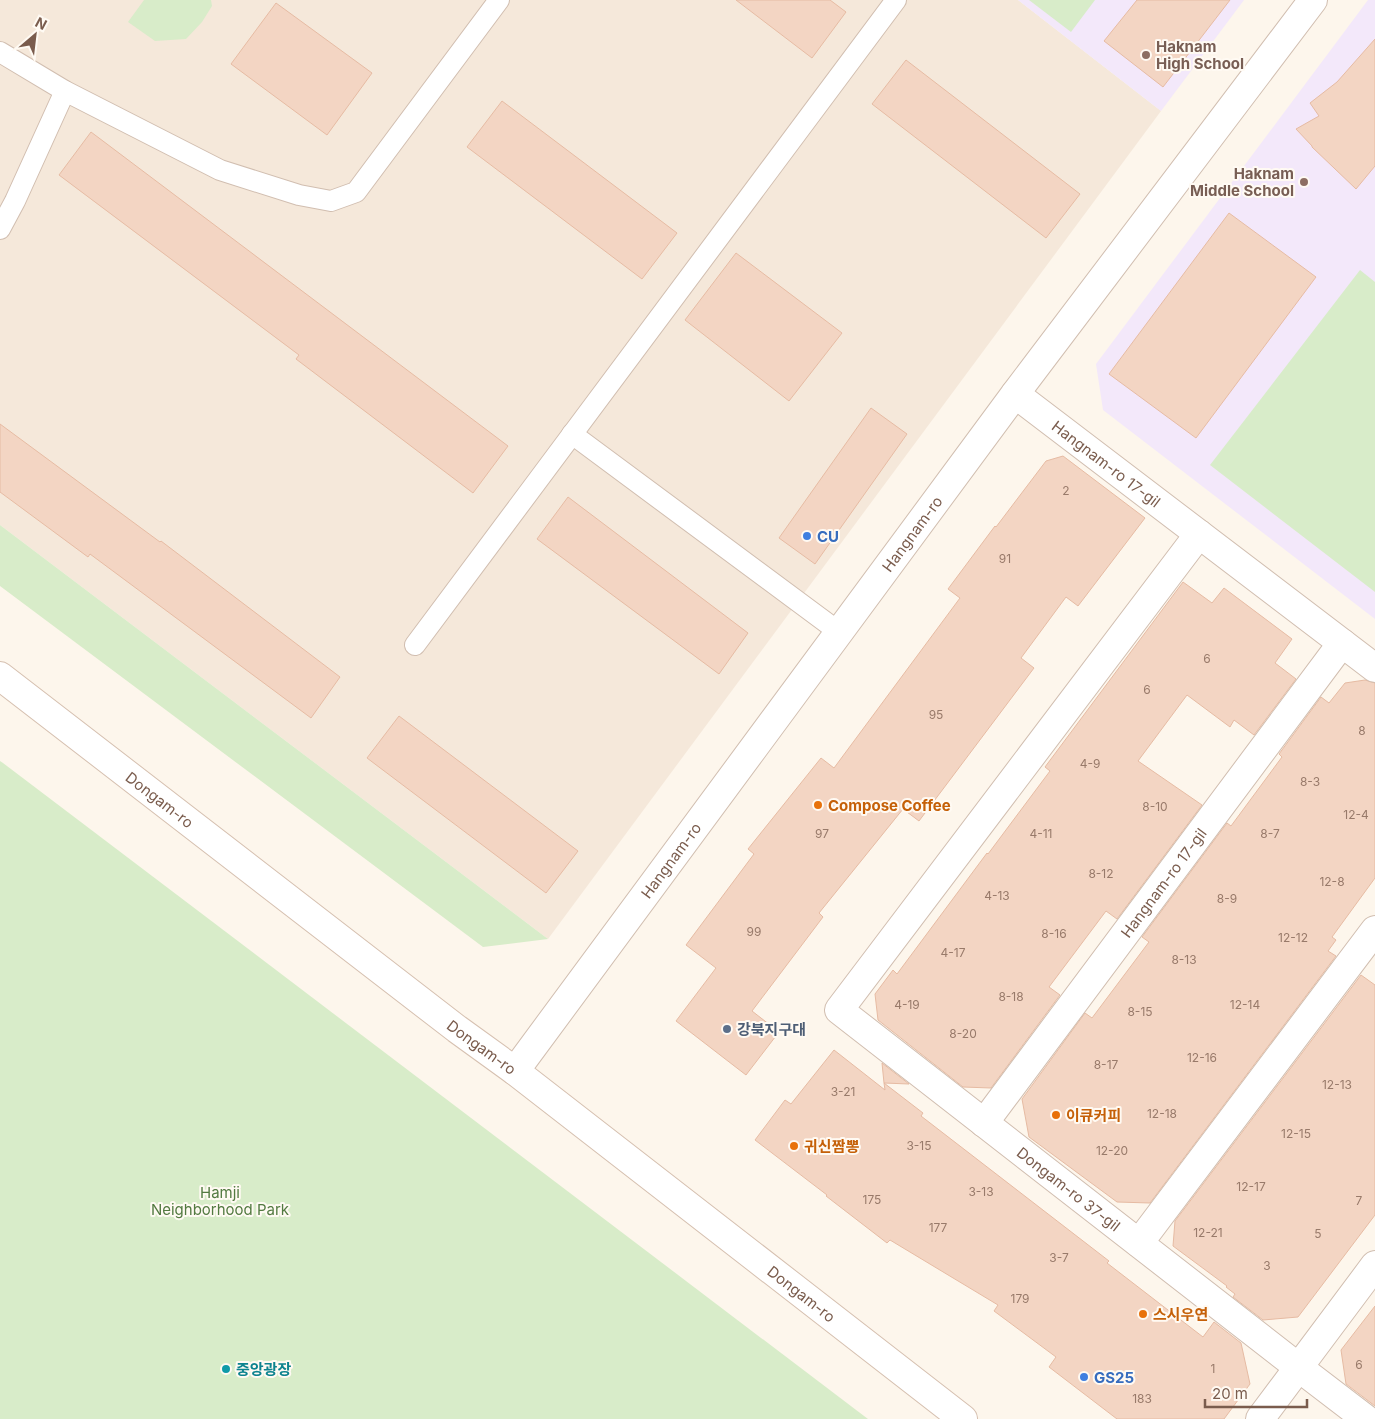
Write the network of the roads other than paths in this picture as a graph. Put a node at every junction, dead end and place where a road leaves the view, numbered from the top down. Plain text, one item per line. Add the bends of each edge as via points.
1 (499, 0) edge
2 (896, 0) edge
3 (1313, 0) edge
4 (0, 52) edge
5 (65, 91) junction
6 (0, 228) edge
7 (1015, 394) junction
8 (572, 434) junction
9 (1199, 534) junction
10 (839, 632) junction
11 (1342, 643) junction
12 (415, 645) dead end
13 (1375, 668) edge
14 (0, 676) edge
15 (1375, 930) edge
16 (514, 1071) junction
17 (984, 1124) junction
18 (1139, 1243) junction
19 (1375, 1265) edge
20 (1298, 1367) junction
21 (963, 1419) edge
22 (1260, 1419) edge
23 (1366, 1419) edge

1 - 5 lane via 356,192 331,200 299,196 220,170
2 - 8 lane
3 - 7 street, Hangnam-ro
4 - 5 lane
5 - 6 lane
7 - 9 street, Hangnam-ro 17-gil
7 - 10 street, Hangnam-ro
8 - 10 lane
8 - 12 lane
9 - 11 street, Hangnam-ro 17-gil
9 - 17 street, Dongam-ro 37-gil via 838,1010
10 - 16 street, Hangnam-ro
11 - 13 street, Hangnam-ro 17-gil
11 - 17 street, Hangnam-ro 17-gil
14 - 16 street, Dongam-ro
15 - 18 street
16 - 21 street, Dongam-ro
17 - 18 street, Dongam-ro 37-gil
18 - 20 street, Dongam-ro 37-gil
19 - 20 street
20 - 22 street
20 - 23 street, Dongam-ro 37-gil

